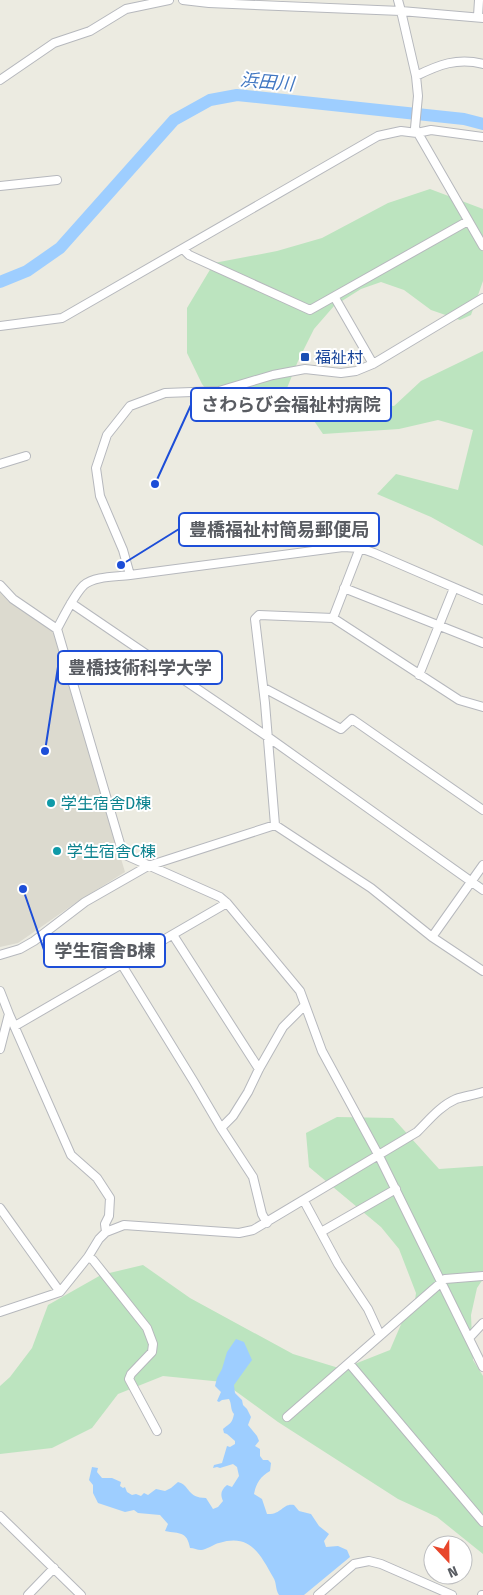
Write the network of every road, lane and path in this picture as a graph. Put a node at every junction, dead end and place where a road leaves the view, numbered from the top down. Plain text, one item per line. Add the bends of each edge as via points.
1 (169, 0) edge
2 (183, 0) edge
3 (398, 0) edge
4 (479, 0) edge
5 (401, 11) junction
6 (480, 17) edge
7 (483, 64) edge
8 (416, 76) junction
9 (0, 80) edge
10 (416, 130) junction
11 (483, 137) edge
12 (57, 180) dead end
13 (0, 186) edge
14 (468, 221) junction
15 (483, 246) edge
16 (183, 249) junction
17 (335, 298) junction
18 (483, 298) edge
19 (0, 326) edge
20 (373, 364) junction
21 (26, 456) dead end
22 (0, 464) edge
23 (360, 548) junction
24 (130, 575) junction
25 (0, 585) edge
26 (344, 588) junction
27 (454, 588) junction
28 (483, 600) edge
29 (71, 604) junction
30 (333, 618) junction
31 (440, 625) junction
32 (57, 629) junction
33 (483, 643) edge
34 (419, 675) junction
35 (264, 688) junction
36 (483, 707) edge
37 (268, 737) junction
38 (483, 810) edge
39 (275, 824) junction
40 (483, 865) edge
41 (148, 866) junction
42 (471, 882) junction
43 (483, 890) edge
44 (227, 903) junction
45 (173, 935) junction
46 (432, 937) junction
47 (0, 955) edge
48 (122, 965) junction
49 (483, 971) edge
50 (0, 991) edge
51 (304, 1005) junction
52 (9, 1014) junction
53 (15, 1026) junction
54 (0, 1049) edge
55 (259, 1069) junction
56 (483, 1092) edge
57 (221, 1128) junction
58 (379, 1156) junction
59 (396, 1190) junction
60 (304, 1201) junction
61 (0, 1208) edge
62 (267, 1223) junction
63 (106, 1232) junction
64 (321, 1232) junction
65 (88, 1257) junction
66 (483, 1276) edge
67 (442, 1282) junction
68 (60, 1292) junction
69 (0, 1312) edge
70 (483, 1324) edge
71 (380, 1335) junction
72 (469, 1338) junction
73 (349, 1363) junction
74 (483, 1367) edge
75 (287, 1417) dead end
76 (157, 1431) dead end
77 (0, 1516) edge
78 (483, 1522) edge
79 (54, 1568) junction
80 (28, 1595) edge
81 (81, 1595) edge
82 (318, 1595) edge
83 (452, 1595) edge

1 - 9 street via 126,9 90,31 54,43
2 - 5 street
3 - 5 street
4 - 6 street
5 - 6 street
5 - 8 street
7 - 8 street via 451,61
8 - 10 street
10 - 11 street
10 - 14 street
10 - 16 street via 378,136
12 - 13 street
14 - 15 street
14 - 17 street
16 - 17 street via 189,255 310,310
16 - 19 street via 62,318
17 - 20 street
18 - 20 street
20 - 24 street via 341,373 305,369 219,391 166,393 130,406 107,435 96,468 100,496 124,550
21 - 22 street
23 - 24 street via 343,547
23 - 26 street
23 - 27 street
24 - 29 street via 84,585
25 - 32 street via 13,599
26 - 30 street
26 - 31 street
27 - 28 street
27 - 31 street
29 - 32 street
29 - 37 street
30 - 34 street
30 - 35 street via 259,615 256,620
31 - 33 street
31 - 34 street
32 - 41 street via 123,854
34 - 36 street via 459,700
35 - 37 street
35 - 38 street via 341,729 352,719
37 - 39 street
37 - 42 street
39 - 41 street
39 - 46 street via 371,888
40 - 42 street
41 - 44 street
41 - 47 street via 85,902 34,941
42 - 43 street
42 - 46 street
44 - 45 street
44 - 51 street via 300,991
45 - 48 street
45 - 55 street
46 - 49 street
48 - 53 street
48 - 57 street
50 - 52 street
51 - 55 street via 283,1027
51 - 58 street via 322,1051
52 - 53 street
52 - 54 street
53 - 63 street via 71,1155 97,1178 110,1198
55 - 57 street via 233,1116
56 - 58 street via 447,1104 417,1132
57 - 62 street via 253,1177
58 - 59 street
58 - 60 street
59 - 64 street
59 - 67 street
60 - 62 street
60 - 64 street
61 - 68 street
62 - 63 street via 239,1233 124,1225
63 - 65 street
64 - 71 street via 368,1309
65 - 68 street
65 - 76 street via 147,1328 153,1344 152,1352 129,1379
66 - 67 street
67 - 71 street
67 - 72 street
68 - 69 street
70 - 72 street
71 - 73 street
72 - 74 street
73 - 75 street
73 - 78 street
77 - 79 street
79 - 80 street
79 - 81 street
82 - 83 street via 354,1564 369,1561

